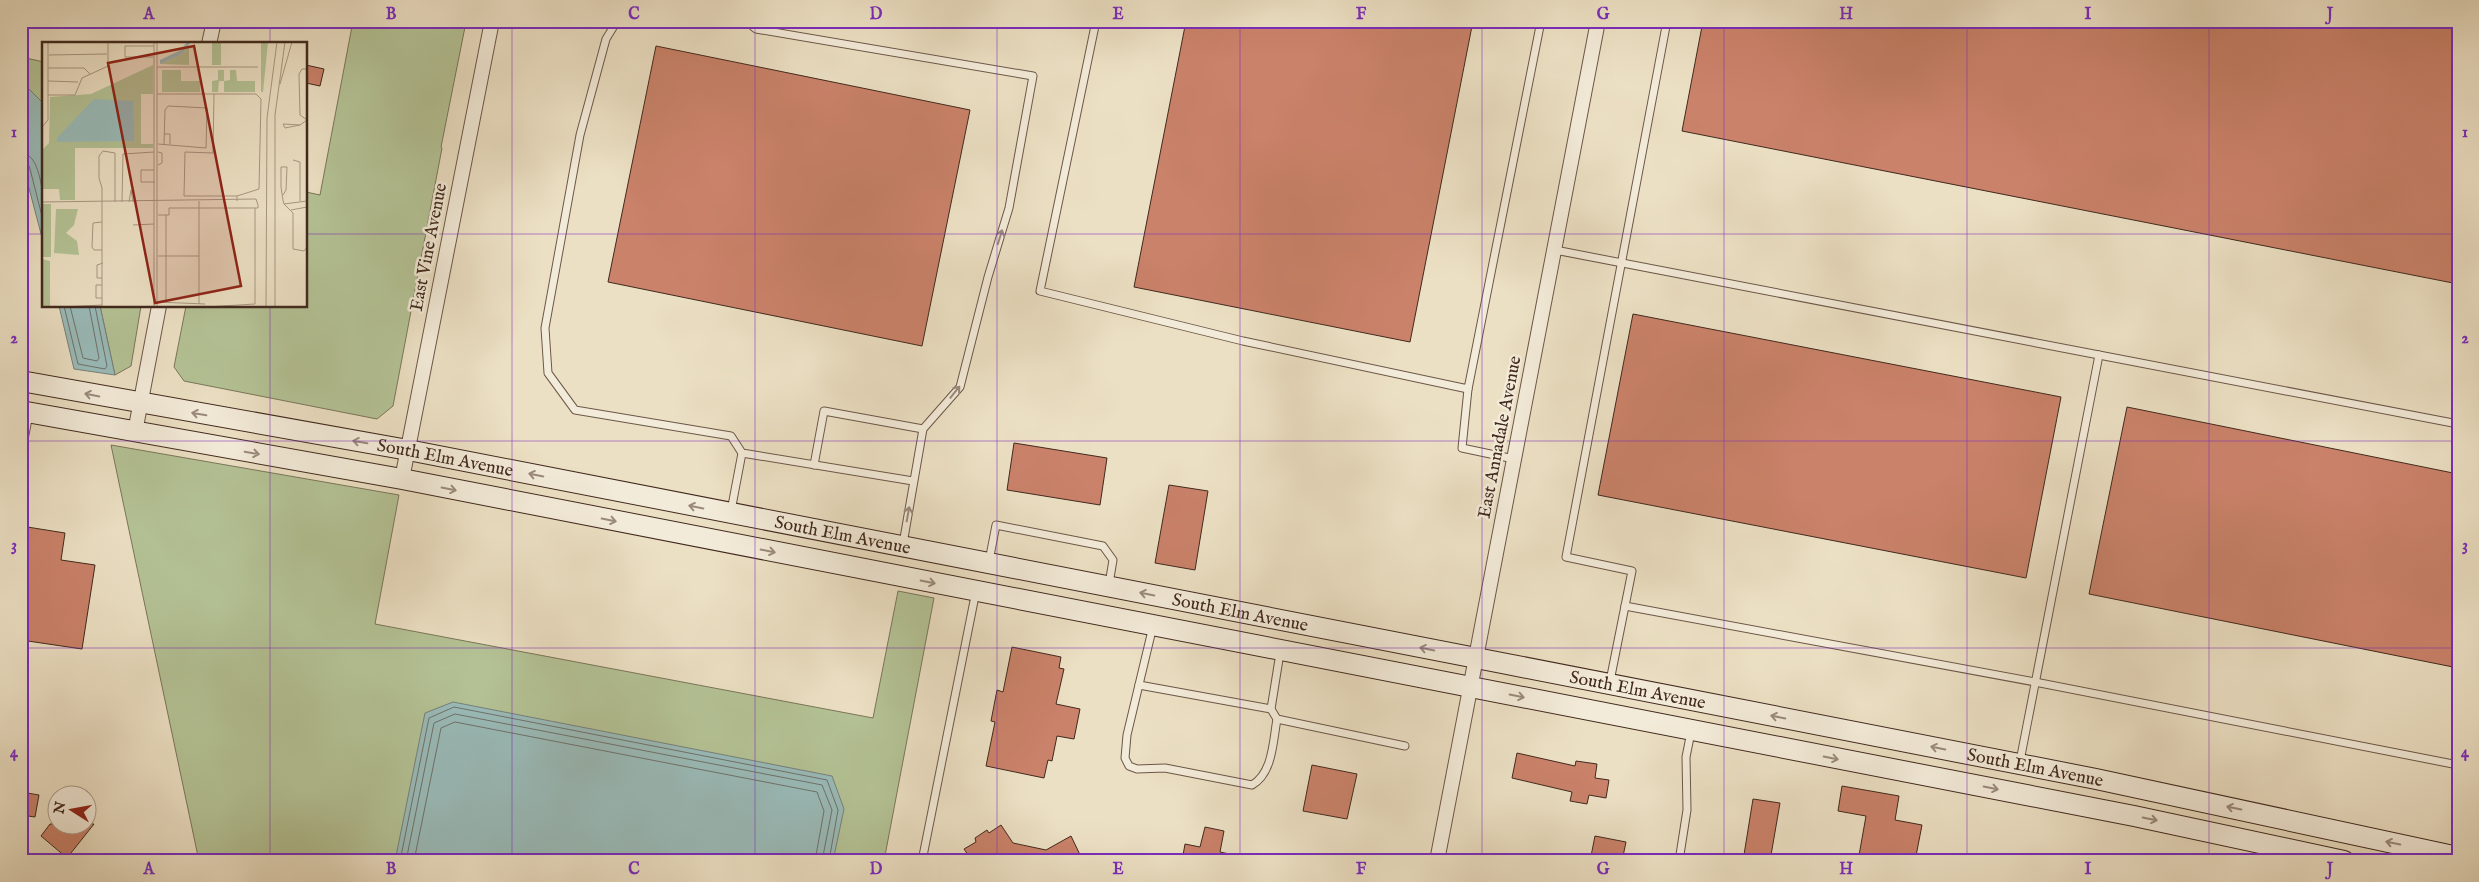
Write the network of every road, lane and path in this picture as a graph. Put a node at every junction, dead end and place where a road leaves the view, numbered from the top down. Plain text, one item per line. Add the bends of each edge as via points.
1 (214, 21) edge
2 (492, 21) edge
3 (617, 21) edge
4 (746, 21) edge
5 (1096, 21) edge
6 (1541, 21) edge
7 (1598, 21) edge
8 (1667, 21) edge
9 (209, 42) edge
10 (1555, 250) junction
11 (1622, 263) junction
12 (159, 308) edge
13 (2099, 356) junction
14 (21, 381) edge
15 (1468, 389) junction
16 (140, 404) junction
17 (25, 411) edge
18 (2458, 424) edge
19 (924, 429) junction
20 (135, 432) junction
21 (408, 450) junction
22 (742, 453) junction
23 (21, 455) edge
24 (1514, 459) junction
25 (814, 465) junction
26 (402, 479) junction
27 (913, 481) junction
28 (730, 513) junction
29 (902, 547) junction
30 (988, 563) junction
31 (1108, 587) junction
32 (976, 591) junction
33 (1625, 606) junction
34 (1153, 625) junction
35 (1280, 650) junction
36 (1475, 658) junction
37 (2035, 682) junction
38 (1609, 684) junction
39 (1139, 685) junction
40 (1469, 687) junction
41 (1272, 709) junction
42 (1277, 720) junction
43 (1691, 731) junction
44 (1405, 746) dead end
45 (2019, 764) junction
46 (2458, 764) edge
47 (2458, 857) edge
48 (922, 861) edge
49 (1437, 861) edge
50 (1679, 861) edge
51 (2344, 861) edge

1 - 9 street
2 - 21 street, East Vine Avenue
3 - 22 lane via 606,39 580,135 545,328 548,373 575,410 732,436
19 -> 4 lane via 960,387 1009,208 1033,76 756,29
5 - 15 lane via 1040,291 1243,341
6 - 15 lane
7 - 10 street, East Annadale Avenue
8 - 11 lane
10 - 11 lane
10 - 24 street, East Annadale Avenue
11 - 13 lane
11 - 33 lane via 1566,557 1632,571
12 - 16 street
13 - 18 lane
13 - 37 lane
16 -> 14 main road, South Elm Avenue
15 - 24 lane via 1462,448
16 - 20 street
21 -> 16 main road, South Elm Avenue
17 - 20 main road, South Elm Avenue
17 - 23 lane
19 - 25 lane via 824,411
19 - 27 lane
20 -> 26 main road, South Elm Avenue
21 - 26 street, East Vine Avenue
28 -> 21 main road, South Elm Avenue
22 - 25 lane
22 - 28 lane
24 - 36 street, East Annadale Avenue
25 - 27 lane
26 -> 32 main road, South Elm Avenue
29 -> 27 lane
28 - 29 main road, South Elm Avenue
29 - 30 main road, South Elm Avenue
30 - 31 main road, South Elm Avenue
30 - 31 lane via 996,525 1054,536 1103,546 1113,560
36 -> 31 main road, South Elm Avenue
32 - 34 main road, South Elm Avenue
32 - 48 lane
33 - 37 lane
33 - 38 lane
34 - 35 main road, South Elm Avenue
34 - 39 lane
35 - 40 main road, South Elm Avenue
35 - 41 lane
36 - 38 main road, South Elm Avenue
36 - 40 street, East Annadale Avenue
37 - 45 lane
37 - 46 lane
45 -> 38 main road, South Elm Avenue
39 - 41 lane
39 - 42 lane via 1125,758 1129,766 1137,769 1165,768 1252,785 1260,781 1266,770
40 -> 43 main road, South Elm Avenue
40 - 49 street, East Annadale Avenue
41 - 42 lane
42 - 44 lane
43 - 50 lane via 1686,757 1687,810
43 -> 51 main road, South Elm Avenue via 2134,816
47 -> 45 main road, South Elm Avenue

